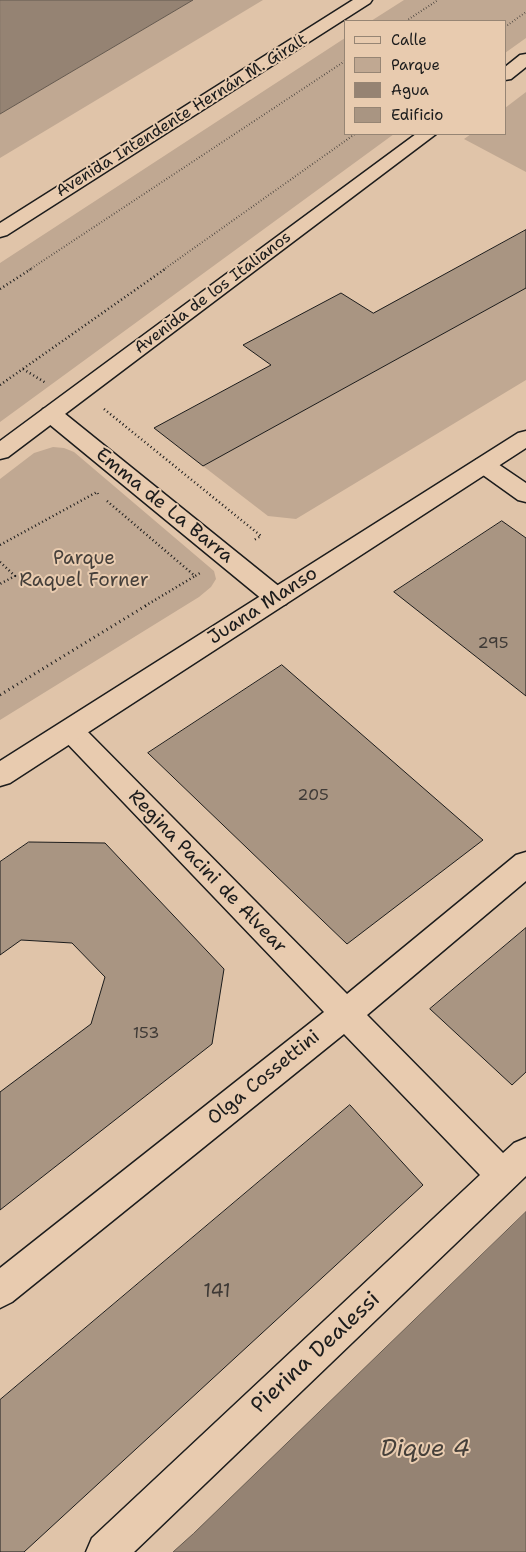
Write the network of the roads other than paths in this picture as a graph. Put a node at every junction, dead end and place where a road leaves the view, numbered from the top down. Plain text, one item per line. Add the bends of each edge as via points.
1 (364, 0) edge
2 (526, 60) edge
3 (506, 74) edge
4 (426, 135) edge
5 (0, 231) edge
6 (51, 414) junction
7 (526, 438) edge
8 (0, 452) edge
9 (484, 465) junction
10 (526, 494) edge
11 (277, 598) junction
12 (70, 730) junction
13 (0, 775) edge
14 (526, 864) edge
15 (344, 1014) junction
16 (515, 1165) edge
17 (0, 1290) edge
18 (106, 1552) edge

1 - 5 street, Avenida Intendente Hernán M. Giralt
2 - 3 street
4 - 6 street, Avenida de los Italianos
6 - 8 street, Avenida de los Italianos
6 - 11 street, Emma de La Barra
7 - 9 street, Juana Manso
9 - 10 street
9 - 11 street, Juana Manso
11 - 12 street, Juana Manso
12 - 13 street, Juana Manso
12 - 15 street, Regina Pacini de Alvear
14 - 15 street, Olga Cossettini
15 - 16 street, Regina Pacini de Alvear
15 - 17 street, Olga Cossettini
16 - 18 street, Pierina Dealessi

